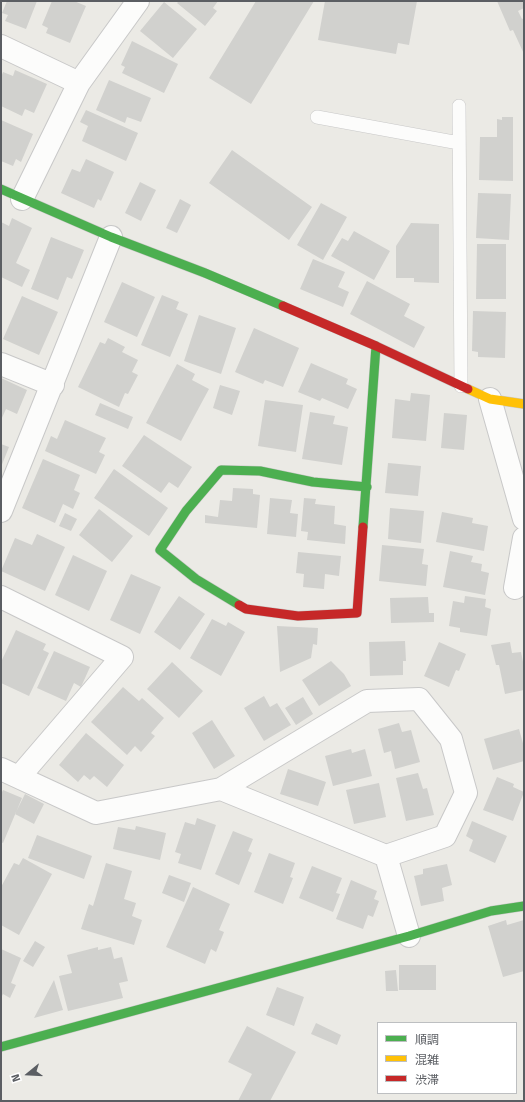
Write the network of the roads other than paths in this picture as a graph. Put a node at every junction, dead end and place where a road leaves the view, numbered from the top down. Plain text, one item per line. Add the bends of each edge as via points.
1 (138, 1) edge
2 (1, 46) edge
3 (79, 83) junction
4 (459, 106) dead end
5 (317, 117) dead end
6 (459, 143) junction
7 (1, 189) edge
8 (22, 199) junction
9 (111, 237) junction
10 (376, 346) junction
11 (1, 364) edge
12 (53, 385) junction
13 (462, 386) junction
14 (490, 399) junction
15 (524, 404) edge
16 (367, 487) junction
17 (1, 511) edge
18 (524, 519) edge
19 (524, 538) edge
20 (522, 564) edge
21 (516, 588) dead end
22 (1, 597) edge
23 (10, 773) edge
24 (222, 789) junction
25 (386, 856) junction
26 (524, 906) edge
27 (409, 936) junction
28 (1, 1047) edge

1 - 3 street
2 - 3 street
3 - 8 street
4 - 6 lane
5 - 6 lane
6 - 13 lane
7 - 8 street
8 - 9 street
9 - 10 street via 205,273
9 - 12 street
10 - 13 street
10 - 16 street
11 - 12 street
12 - 17 street
13 - 14 street
14 - 15 street
14 - 18 street
16 - 16 street via 358,613 298,616 246,610 196,578 160,550 186,511 221,470 260,471 313,482
19 - 20 street
20 - 21 street
22 - 23 street via 122,657
23 - 24 street via 96,813
24 - 25 street
24 - 25 street via 367,701 419,699 451,739 466,793 445,836
25 - 27 street
26 - 27 street via 491,911
27 - 28 street

